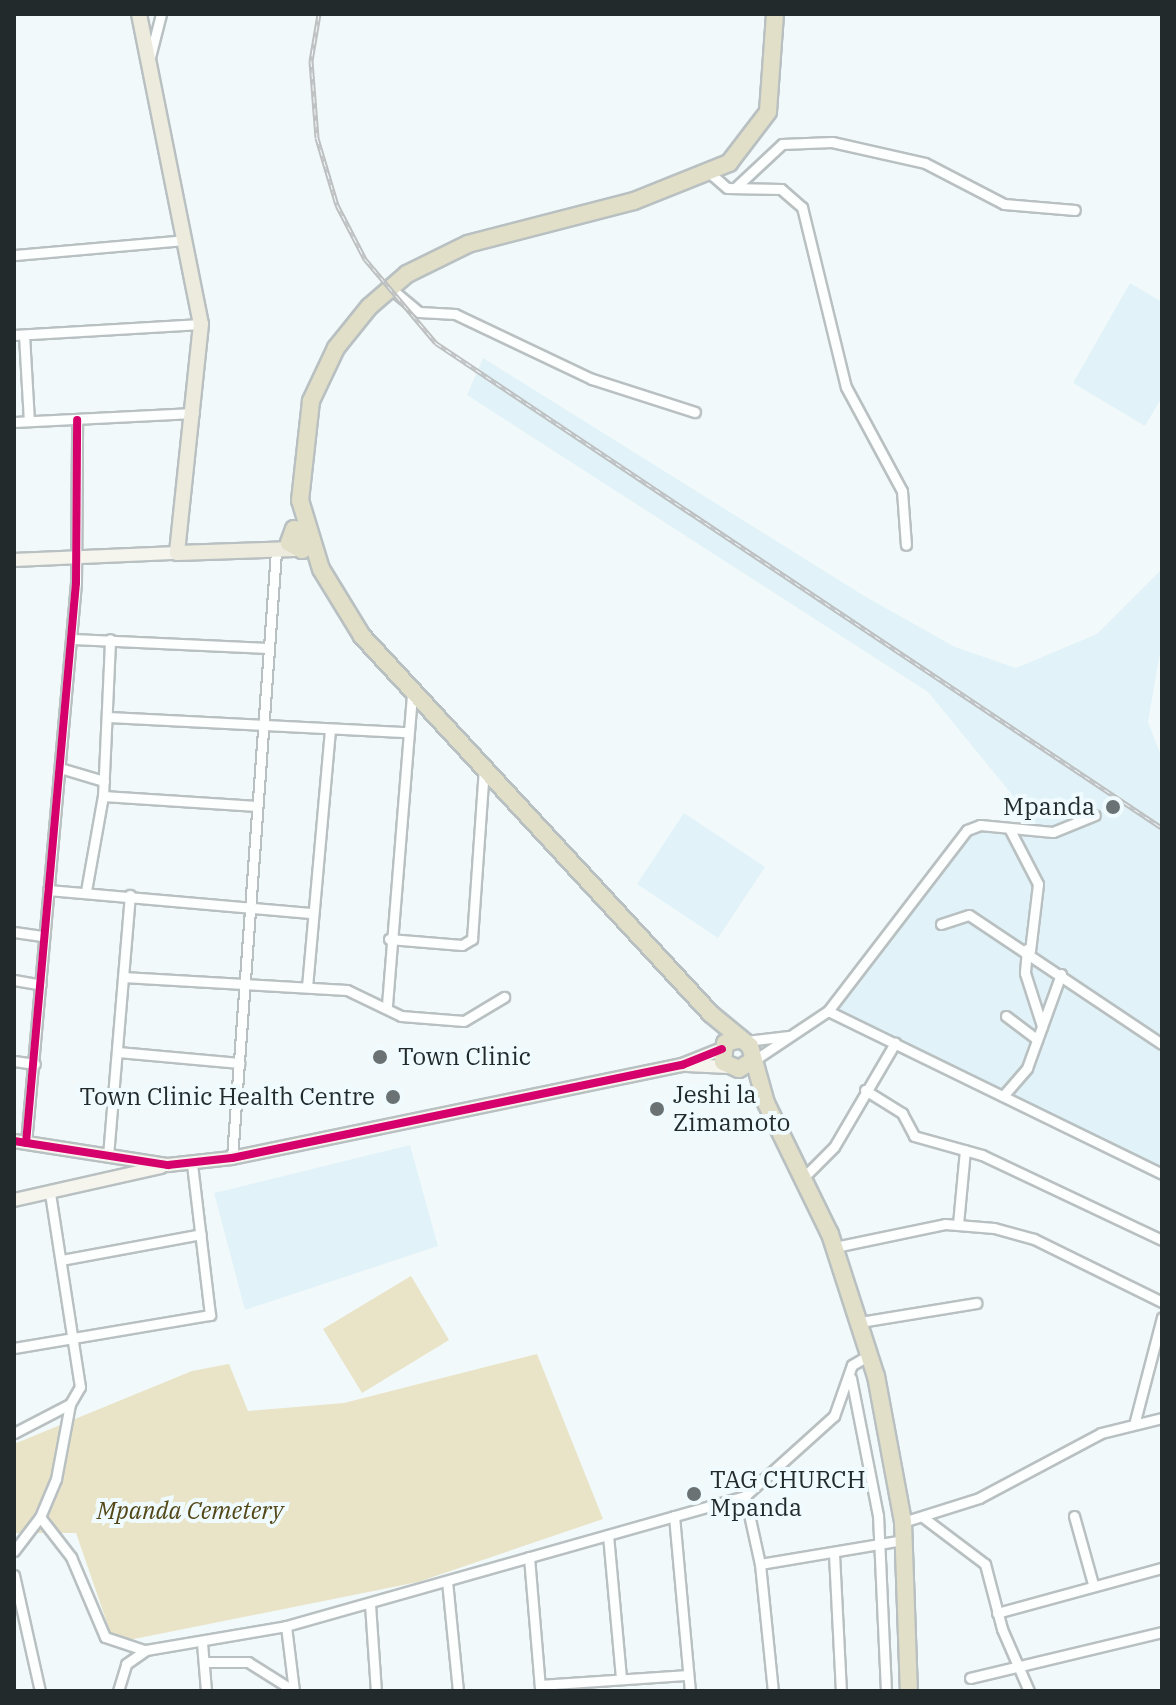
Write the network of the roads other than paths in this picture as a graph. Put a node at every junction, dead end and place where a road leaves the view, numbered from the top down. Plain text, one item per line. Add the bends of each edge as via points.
1 (161, 14) edge
2 (775, 14) edge
3 (136, 15) edge
4 (149, 61) junction
5 (711, 174) junction
6 (736, 187) junction
7 (1075, 210) dead end
8 (185, 240) junction
9 (14, 255) edge
10 (389, 287) junction
11 (201, 324) junction
12 (19, 335) edge
13 (695, 412) dead end
14 (194, 413) junction
15 (77, 420) junction
16 (29, 421) junction
17 (14, 422) edge
18 (299, 540) junction
19 (906, 545) dead end
20 (269, 552) junction
21 (177, 553) junction
22 (77, 557) junction
23 (14, 560) edge
24 (72, 639) junction
25 (110, 639) junction
26 (269, 648) junction
27 (412, 693) junction
28 (108, 717) junction
29 (263, 725) junction
30 (330, 730) junction
31 (408, 732) junction
32 (60, 768) junction
33 (484, 769) junction
34 (104, 781) junction
35 (103, 796) junction
36 (257, 806) junction
37 (1095, 815) dead end
38 (1009, 828) junction
39 (48, 890) junction
40 (86, 891) junction
41 (130, 895) junction
42 (249, 906) junction
43 (313, 913) junction
44 (941, 924) dead end
45 (14, 932) edge
46 (44, 936) junction
47 (389, 939) junction
48 (1029, 950) junction
49 (1061, 974) junction
50 (123, 977) junction
51 (14, 980) edge
52 (41, 985) junction
53 (244, 986) junction
54 (307, 987) junction
55 (504, 997) dead end
56 (387, 1005) junction
57 (828, 1011) junction
58 (711, 1014) junction
59 (1006, 1016) dead end
60 (1042, 1026) junction
61 (792, 1036) junction
62 (1037, 1039) junction
63 (743, 1040) junction
64 (895, 1043) junction
65 (1162, 1044) edge
66 (722, 1048) junction
67 (118, 1052) junction
68 (14, 1061) edge
69 (750, 1062) junction
70 (240, 1063) junction
71 (35, 1064) junction
72 (682, 1065) junction
73 (730, 1068) junction
74 (865, 1090) junction
75 (1003, 1096) junction
76 (766, 1103) junction
77 (20, 1142) edge
78 (965, 1150) junction
79 (108, 1156) junction
80 (232, 1158) junction
81 (192, 1163) junction
82 (168, 1165) junction
83 (1162, 1174) edge
84 (804, 1177) junction
85 (50, 1193) junction
86 (14, 1200) edge
87 (958, 1224) junction
88 (201, 1234) junction
89 (1162, 1240) edge
90 (835, 1247) junction
91 (61, 1260) junction
92 (1162, 1302) edge
93 (976, 1303) dead end
94 (1162, 1317) edge
95 (860, 1322) junction
96 (74, 1338) junction
97 (14, 1348) edge
98 (869, 1355) junction
99 (850, 1374) junction
100 (70, 1404) junction
101 (1162, 1418) edge
102 (1135, 1421) junction
103 (14, 1433) edge
104 (745, 1496) junction
105 (674, 1516) junction
106 (1074, 1516) dead end
107 (40, 1517) junction
108 (923, 1518) junction
109 (903, 1522) junction
110 (608, 1535) junction
111 (904, 1540) junction
112 (880, 1543) junction
113 (14, 1551) edge
114 (834, 1554) junction
115 (529, 1557) junction
116 (760, 1564) junction
117 (1162, 1568) edge
118 (14, 1575) edge
119 (447, 1581) junction
120 (1093, 1584) junction
121 (370, 1604) junction
122 (997, 1613) junction
123 (286, 1626) junction
124 (1162, 1632) edge
125 (202, 1643) junction
126 (146, 1650) junction
127 (204, 1662) junction
128 (1018, 1672) junction
129 (688, 1675) junction
130 (621, 1678) junction
131 (970, 1678) dead end
132 (540, 1688) edge
133 (115, 1690) edge
134 (40, 1691) edge
135 (206, 1691) edge
136 (294, 1691) edge
137 (376, 1691) edge
138 (458, 1691) edge
139 (690, 1691) edge
140 (773, 1691) edge
141 (841, 1691) edge
142 (886, 1691) edge
143 (909, 1691) edge
144 (1029, 1691) edge

1 - 4 street
2 - 5 highway via 768,112 748,146
3 - 4 main road
4 - 8 main road
5 - 6 street via 724,187
5 - 10 highway via 468,244
6 - 7 street via 782,144 832,142 925,163 1004,204
6 - 19 street via 781,189 802,207 846,387 902,491
8 - 9 street
8 - 11 main road
10 - 13 street via 419,312 455,314 592,379
10 - 18 highway via 321,374 303,430
11 - 12 street
11 - 14 main road
12 - 16 street
14 - 15 street
14 - 21 main road
15 - 16 street
15 - 22 street
16 - 17 street
18 - 20 main road
18 - 27 highway via 362,636
20 - 21 main road
20 - 26 street
21 - 22 street
22 - 23 street
22 - 24 street
24 - 25 street
24 - 32 street
25 - 26 street
25 - 28 street
26 - 29 street
27 - 31 street
27 - 33 highway
28 - 29 street
28 - 34 street
29 - 30 street
29 - 36 street
30 - 31 street
30 - 43 street
31 - 47 street
32 - 34 street
32 - 39 street
33 - 47 street via 472,939 462,945
33 - 58 highway
34 - 35 street
35 - 36 street
35 - 40 street
36 - 42 street
37 - 38 street via 1053,832
38 - 48 street via 1038,884
38 - 57 street via 967,830
39 - 40 street
39 - 46 street
40 - 41 street
41 - 42 street
41 - 50 street
42 - 43 street
42 - 53 street
43 - 54 street
44 - 48 street via 969,915
45 - 46 street
46 - 52 street
47 - 56 street
48 - 49 street
48 - 60 street via 1025,973
49 - 60 street
49 - 65 street
50 - 53 street
50 - 67 street
51 - 52 street
52 - 71 street
53 - 54 street
53 - 70 street
54 - 56 street via 347,990
55 - 56 street via 464,1021 401,1016
57 - 61 street
57 - 64 street
58 - 63 highway
58 - 66 highway
59 - 62 street
60 - 62 street
61 - 63 street
61 - 69 street
62 - 75 street via 1027,1068
63 - 66 highway
63 - 69 highway
64 - 74 street
64 - 75 street
66 - 72 street
66 - 73 highway
67 - 70 street
67 - 79 street
68 - 71 street
69 - 73 highway
69 - 76 highway
70 - 80 street
71 - 77 street
72 - 73 street
72 - 80 street
73 - 76 highway
74 - 78 street via 902,1113 914,1136
74 - 84 street via 827,1156
75 - 83 street
76 - 84 highway
77 - 79 street
78 - 87 street
78 - 89 street
79 - 82 street
80 - 81 street
81 - 82 street
81 - 88 street
82 - 85 street
84 - 90 highway
85 - 86 street
85 - 91 street
87 - 90 street
87 - 92 street via 1034,1239
88 - 91 street
88 - 96 street via 210,1315
90 - 95 highway
91 - 96 street
93 - 95 street
94 - 102 street
95 - 98 highway
96 - 97 street
96 - 100 street via 80,1387
98 - 99 street
98 - 109 highway
99 - 104 street via 834,1416
99 - 112 street
100 - 103 street
100 - 107 street via 59,1468
101 - 102 street
102 - 108 street
104 - 105 street
104 - 116 street
105 - 110 street
105 - 129 street
106 - 120 street
107 - 113 street
107 - 126 street via 71,1557 105,1637
108 - 109 street
108 - 122 street via 981,1557
109 - 111 highway
110 - 115 street
110 - 130 street
111 - 112 street
111 - 143 highway
112 - 114 street
112 - 142 street
114 - 116 street
114 - 141 street
115 - 119 street
115 - 132 street
116 - 140 street
117 - 120 street
118 - 134 street
119 - 121 street
119 - 138 street
120 - 122 street
121 - 123 street
121 - 137 street
122 - 128 street
123 - 125 street
123 - 136 street
124 - 128 street
125 - 126 street
125 - 127 street
126 - 133 street via 126,1664
127 - 135 street
127 - 136 street via 248,1662
128 - 131 street
128 - 144 street
129 - 130 street
129 - 139 street
130 - 132 street

